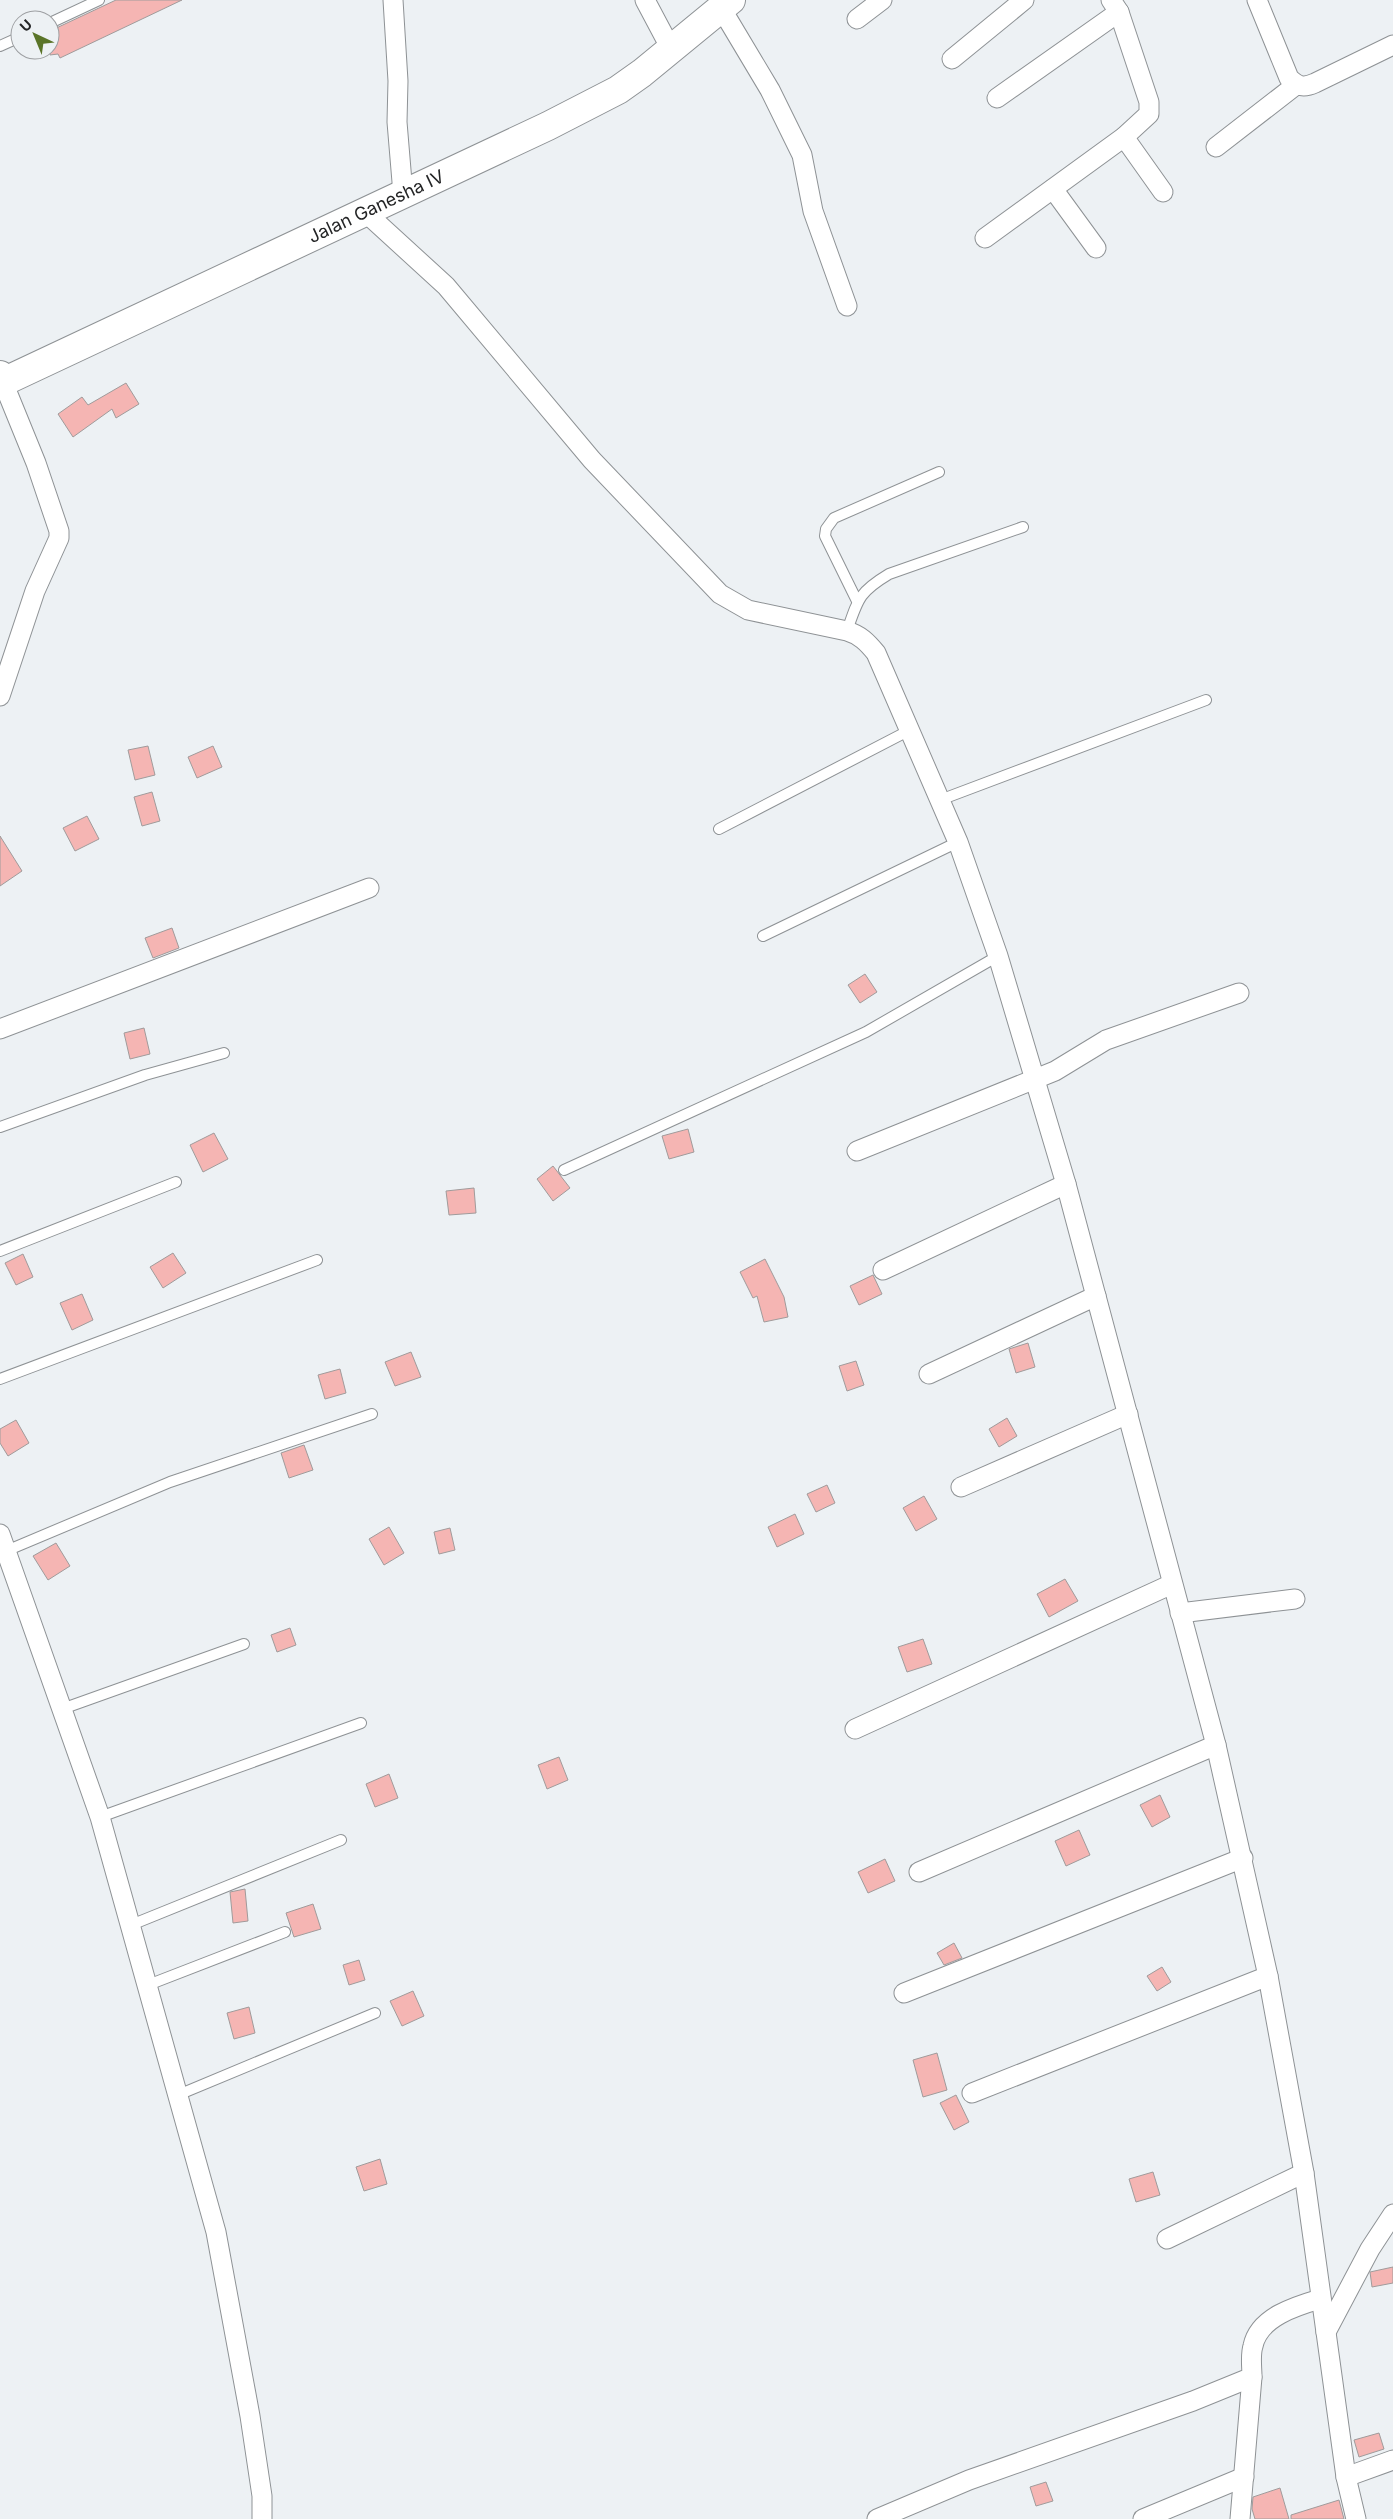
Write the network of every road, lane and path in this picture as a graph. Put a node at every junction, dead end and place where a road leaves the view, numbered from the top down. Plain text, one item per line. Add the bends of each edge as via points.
1 (99, 0) edge
2 (393, 0) edge
3 (645, 0) edge
4 (882, 0) edge
5 (1024, 0) edge
6 (1257, 0) edge
7 (726, 4) edge
8 (1115, 6) edge
9 (60, 18) edge
10 (857, 19) dead end
11 (1393, 44) edge
12 (671, 49) junction
13 (952, 59) dead end
14 (1296, 85) junction
15 (997, 98) dead end
16 (1124, 137) junction
17 (1216, 147) dead end
18 (1053, 189) junction
19 (1163, 192) dead end
20 (403, 194) junction
21 (364, 211) junction
22 (985, 238) dead end
23 (1096, 248) dead end
24 (847, 306) dead end
25 (1, 380) edge
26 (939, 472) dead end
27 (1023, 527) dead end
28 (857, 601) junction
29 (847, 631) junction
30 (0, 696) edge
31 (1206, 700) dead end
32 (910, 730) junction
33 (940, 800) junction
34 (719, 830) dead end
35 (958, 842) junction
36 (369, 888) dead end
37 (763, 936) dead end
38 (998, 956) junction
39 (1239, 993) dead end
40 (0, 1030) edge
41 (224, 1053) dead end
42 (1033, 1080) junction
43 (0, 1127) edge
44 (857, 1151) dead end
45 (564, 1170) dead end
46 (176, 1182) dead end
47 (1066, 1184) junction
48 (0, 1252) edge
49 (317, 1260) dead end
50 (883, 1270) dead end
51 (1096, 1296) junction
52 (929, 1374) dead end
53 (0, 1379) edge
54 (372, 1414) dead end
55 (1128, 1414) junction
56 (961, 1487) dead end
57 (3, 1542) edge
58 (1172, 1584) junction
59 (1295, 1599) dead end
60 (1180, 1613) junction
61 (244, 1644) dead end
62 (62, 1710) junction
63 (361, 1723) dead end
64 (855, 1729) dead end
65 (1216, 1745) junction
66 (100, 1817) junction
67 (341, 1840) dead end
68 (1243, 1858) junction
69 (919, 1872) dead end
70 (131, 1925) junction
71 (285, 1932) dead end
72 (1268, 1976) junction
73 (148, 1985) junction
74 (904, 1993) dead end
75 (375, 2013) dead end
76 (972, 2092) dead end
77 (178, 2095) junction
78 (1304, 2173) junction
79 (1393, 2214) edge
80 (1167, 2239) dead end
81 (1320, 2298) junction
82 (1326, 2332) junction
83 (1252, 2377) junction
84 (1393, 2460) edge
85 (1244, 2477) junction
86 (1346, 2477) junction
87 (262, 2519) edge
88 (877, 2519) edge
89 (1143, 2519) edge
90 (1240, 2519) edge
91 (1356, 2519) edge

1 - 9 lane
2 - 20 street
3 - 12 street
4 - 10 street
5 - 13 street
6 - 14 street via 1289,78
7 - 12 street, Jalan Ganesha IV
7 - 24 street via 802,156 813,211
8 - 15 street
8 - 16 street via 1150,108 1145,120
11 - 14 street via 1315,83 1305,87
12 - 20 street, Jalan Ganesha IV via 618,90
14 - 17 street
16 - 18 street
16 - 19 street
18 - 22 street
18 - 23 street
20 - 21 street, Jalan Ganesha IV
21 - 25 street, Jalan Ganesha IV
21 - 29 street via 446,286 592,460 720,594 748,610
25 - 30 street via 39,470 59,538 35,591
26 - 28 lane via 828,523 825,536
27 - 28 lane via 889,574 865,590
28 - 29 lane
29 - 32 street via 858,634 876,653
31 - 33 lane
32 - 33 street
32 - 34 lane
33 - 35 street
35 - 37 lane
35 - 38 street
36 - 40 street
38 - 42 street
38 - 45 lane via 866,1032
39 - 42 street via 1106,1040 1064,1066
41 - 43 lane via 145,1075
42 - 44 street
42 - 47 street
46 - 48 lane
47 - 50 street
47 - 51 street
49 - 53 lane
51 - 52 street
51 - 55 street
54 - 57 lane
55 - 56 street
55 - 58 street
57 - 62 street
58 - 60 street
58 - 64 street
59 - 60 street
60 - 65 street
61 - 62 lane
62 - 66 street
63 - 66 lane
65 - 68 street
65 - 69 street
66 - 70 street
67 - 70 lane
68 - 72 street
68 - 74 street
70 - 73 street
71 - 73 lane
72 - 76 street
72 - 78 street
73 - 77 street
75 - 77 lane
77 - 87 street via 216,2232 250,2416 261,2488
78 - 80 street
78 - 81 street
79 - 82 street via 1370,2249
81 - 82 street
81 - 83 street via 1289,2308 1264,2325 1253,2345
82 - 86 street
83 - 85 street
83 - 88 street via 969,2480
84 - 86 street
85 - 89 street
85 - 90 street
86 - 91 street

